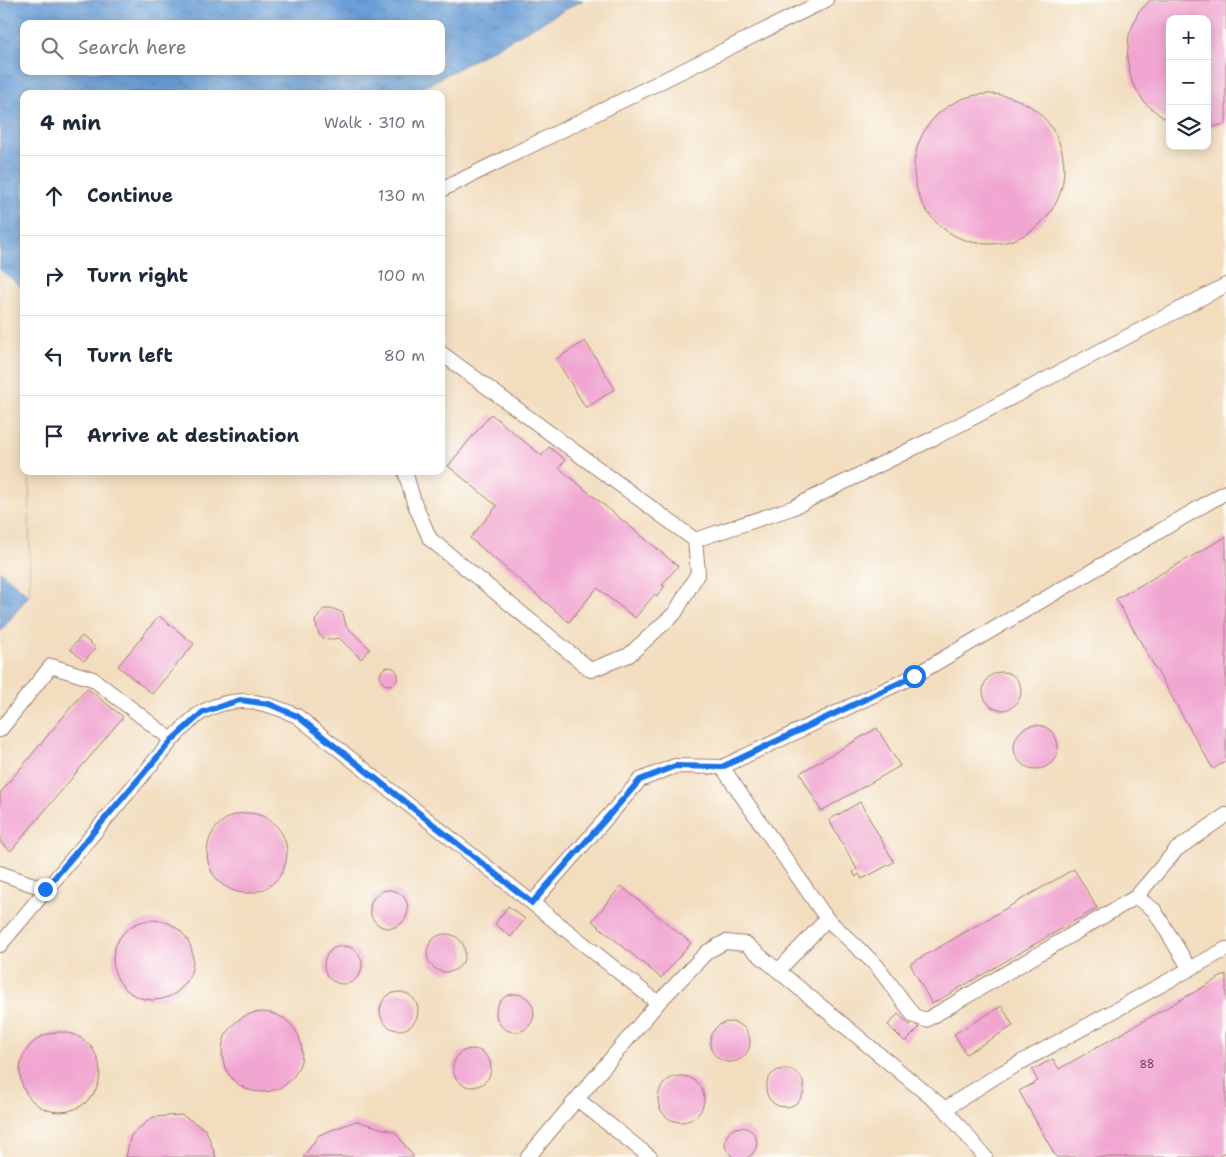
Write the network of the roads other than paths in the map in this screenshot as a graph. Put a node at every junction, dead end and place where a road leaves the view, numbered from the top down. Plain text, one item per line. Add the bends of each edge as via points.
1 (826, 0) edge
2 (445, 188) edge
3 (1226, 285) edge
4 (445, 356) edge
5 (406, 475) edge
6 (1226, 492) edge
7 (695, 540) junction
8 (0, 730) edge
9 (172, 740) junction
10 (722, 767) junction
11 (1226, 815) edge
12 (0, 872) edge
13 (45, 889) junction
14 (1136, 897) junction
15 (532, 903) junction
16 (827, 919) junction
17 (0, 945) edge
18 (1226, 949) edge
19 (1190, 969) junction
20 (778, 971) junction
21 (658, 1003) junction
22 (578, 1098) junction
23 (945, 1110) junction
24 (528, 1157) edge
25 (650, 1157) edge
26 (985, 1157) edge

1 - 2 lane
3 - 7 lane via 801,504
4 - 7 lane
5 - 7 lane via 430,539 591,670 629,655 675,613 698,573
6 - 10 lane via 914,676
8 - 9 lane via 50,666 93,679
9 - 13 lane
9 - 15 lane via 203,712 240,700 269,704 297,716
10 - 15 lane via 675,766 640,780
10 - 16 lane
11 - 14 lane via 1176,850
12 - 13 lane
13 - 17 lane
14 - 16 lane via 926,1020 914,1016 876,966
14 - 19 lane via 1154,910
15 - 21 lane
16 - 20 lane
18 - 19 lane
19 - 23 lane via 998,1075
20 - 21 lane via 746,944 725,942 707,952
20 - 23 lane
21 - 22 lane
22 - 24 lane
22 - 25 lane
23 - 26 lane

